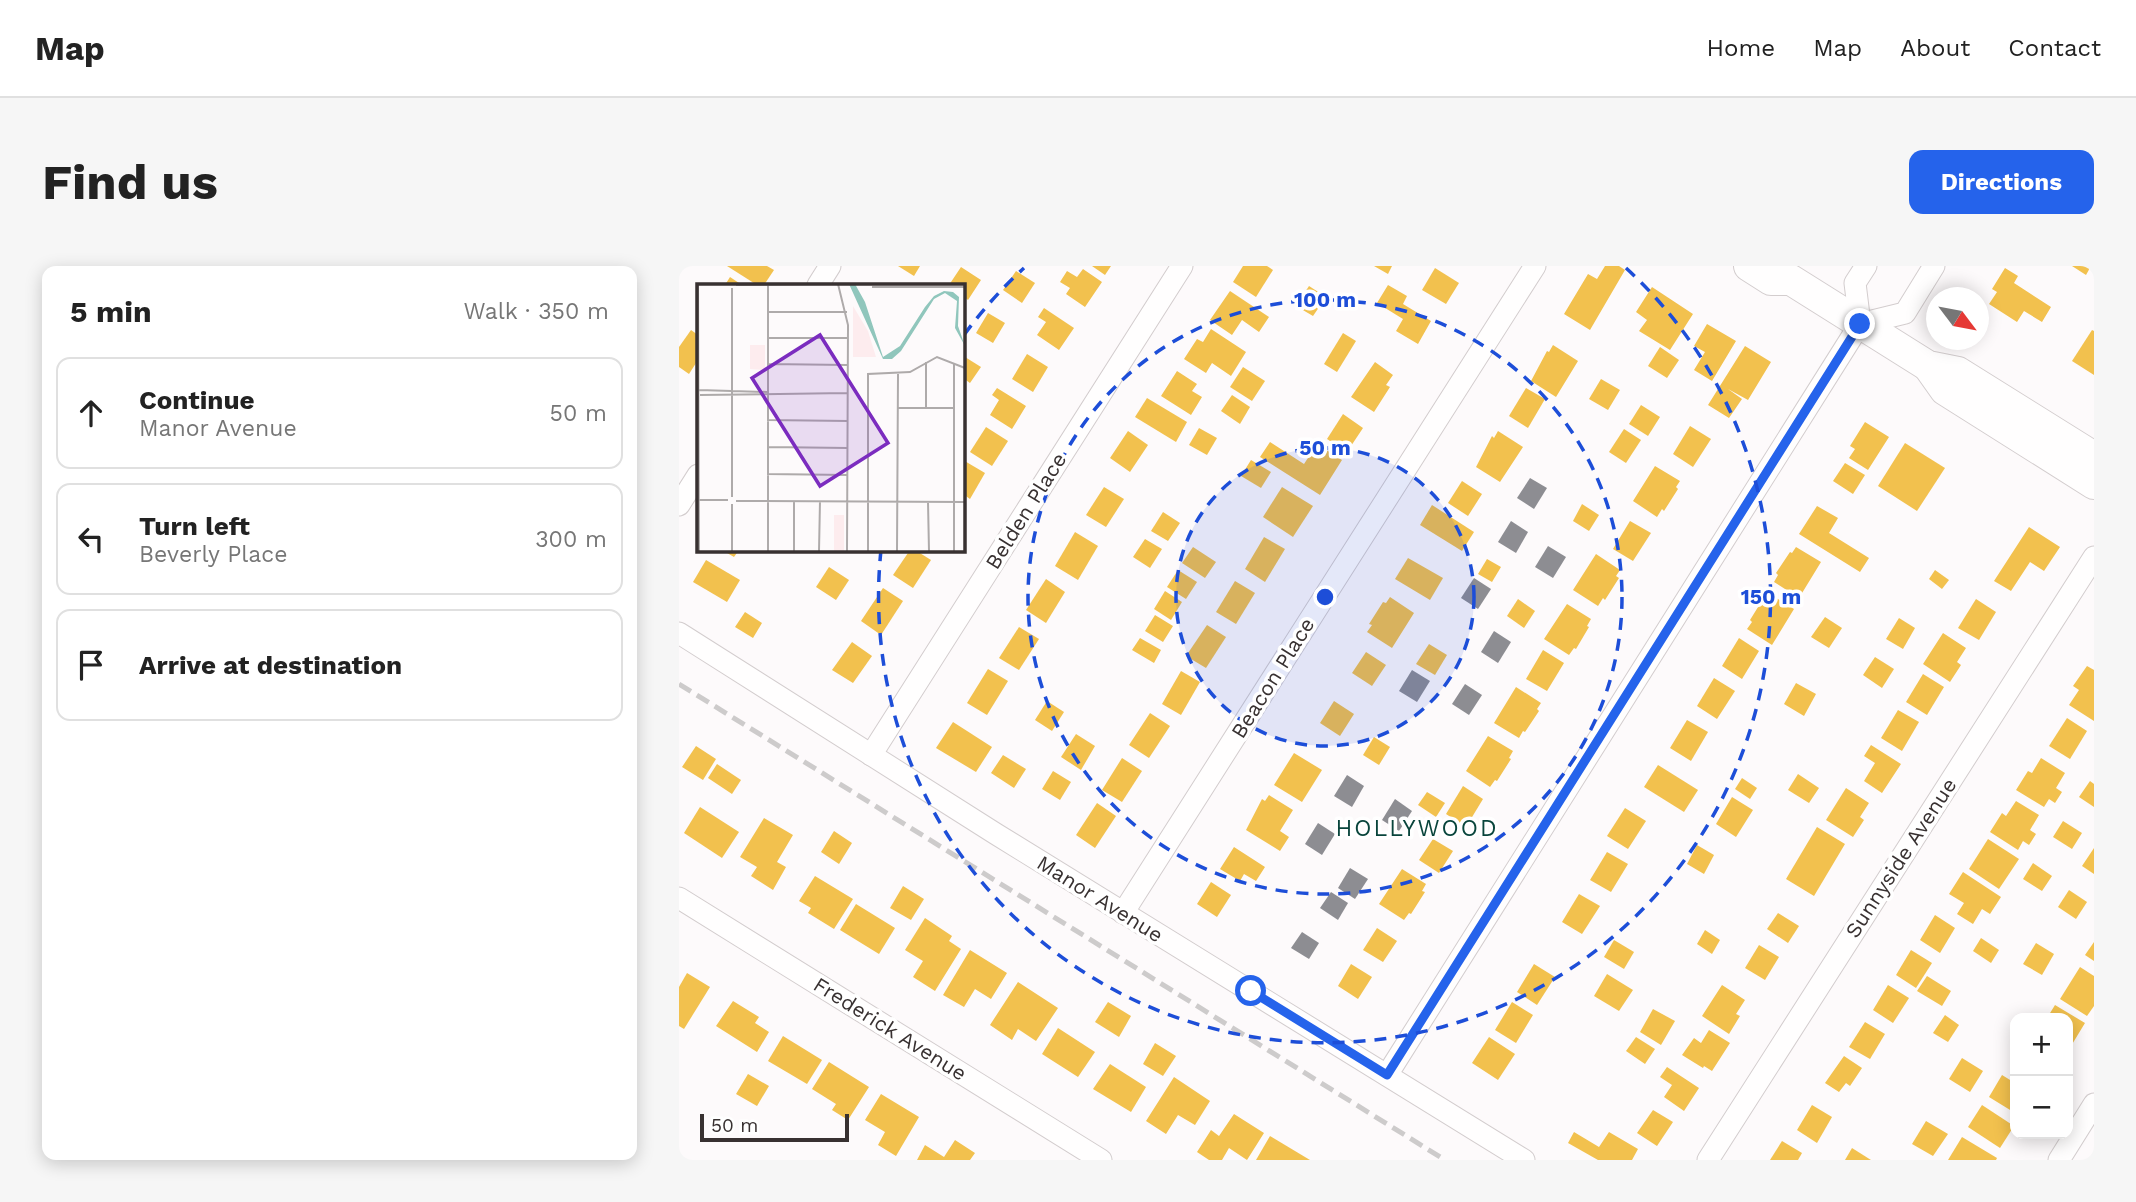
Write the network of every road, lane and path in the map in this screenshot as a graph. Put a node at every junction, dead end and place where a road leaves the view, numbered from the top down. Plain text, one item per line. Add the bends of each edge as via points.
1 (830, 266) edge
2 (1182, 266) edge
3 (1535, 266) edge
4 (1749, 266) edge
5 (1866, 266) edge
6 (1934, 266) edge
7 (1789, 273) edge
8 (819, 284) edge
9 (1860, 324) junction
10 (1929, 366) junction
11 (2094, 457) edge
12 (697, 477) edge
13 (2094, 484) edge
14 (679, 505) edge
15 (2094, 557) edge
16 (679, 633) edge
17 (871, 755) junction
18 (679, 898) edge
19 (1123, 913) junction
20 (1387, 1075) junction
21 (2094, 1104) edge
22 (1101, 1160) edge
23 (1524, 1160) edge
24 (1707, 1160) edge
25 (2059, 1160) edge

1 - 8 street
2 - 17 street, Belden Place
3 - 19 street, Beacon Place
4 - 7 main road via 1771,280
5 - 9 street via 1856,283
6 - 9 street via 1905,313
7 - 9 main road
9 - 10 main road
9 - 20 street
10 - 11 main road via 1958,372
10 - 13 main road via 1945,390
12 - 14 street
15 - 24 street, Sunnyside Avenue
16 - 17 street, Manor Avenue
17 - 19 street, Manor Avenue
18 - 22 street, Frederick Avenue
19 - 20 street, Manor Avenue
20 - 23 street, Manor Avenue
21 - 25 street

